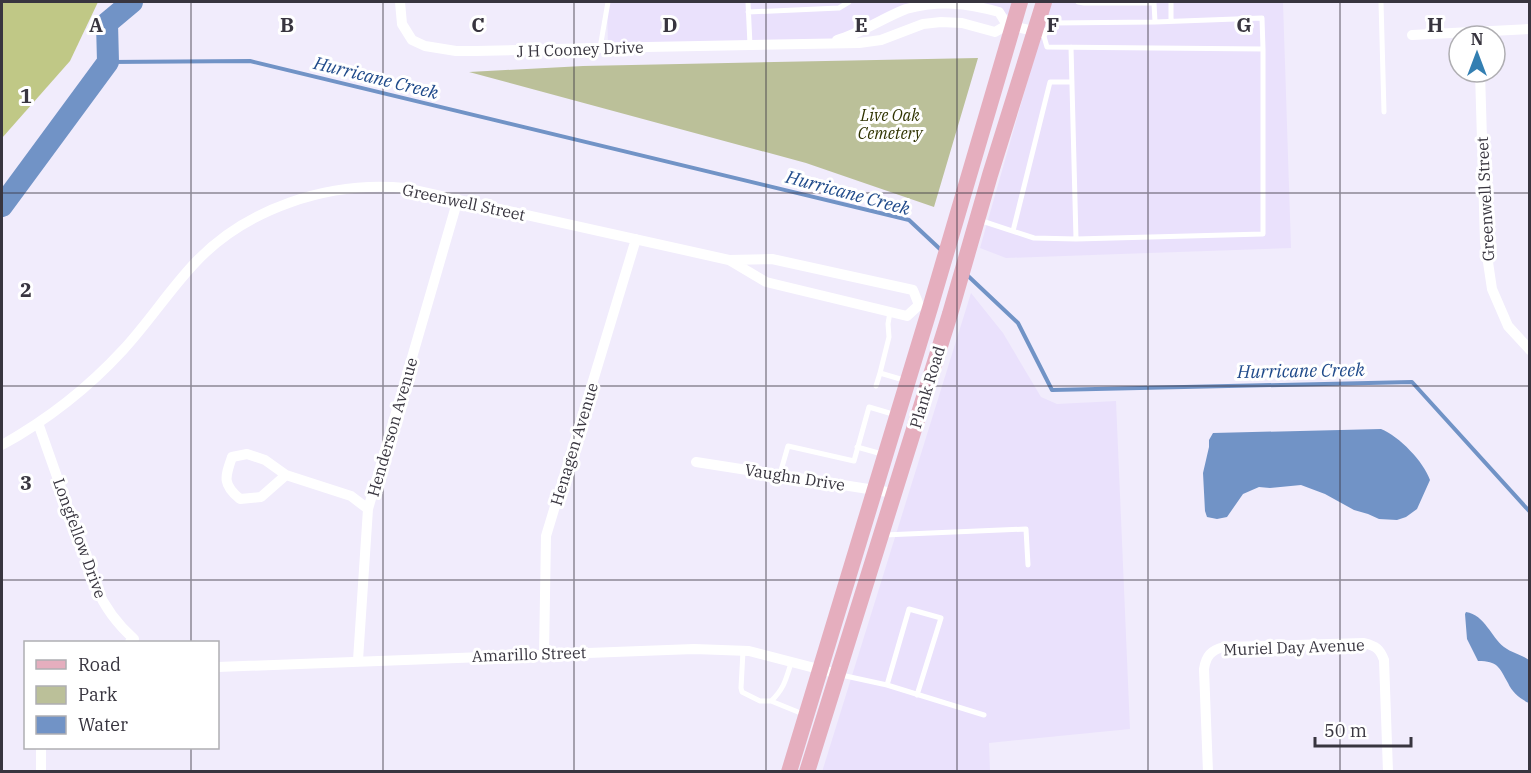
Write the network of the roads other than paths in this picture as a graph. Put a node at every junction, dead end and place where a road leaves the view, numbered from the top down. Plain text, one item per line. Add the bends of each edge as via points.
1 (400, 2) edge
2 (609, 2) edge
3 (748, 2) edge
4 (849, 2) edge
5 (1020, 2) edge
6 (1044, 2) edge
7 (1078, 2) edge
8 (1154, 2) edge
9 (1171, 2) edge
10 (1382, 2) edge
11 (748, 12) junction
12 (1171, 21) junction
13 (1155, 22) junction
14 (1010, 25) junction
15 (1530, 29) edge
16 (1507, 31) edge
17 (1039, 32) junction
18 (1447, 34) edge
19 (1412, 35) dead end
20 (828, 43) junction
21 (750, 45) junction
22 (1071, 47) junction
23 (600, 48) junction
24 (1263, 50) junction
25 (1072, 82) junction
26 (1480, 84) edge
27 (1384, 112) dead end
28 (458, 200) junction
29 (975, 227) junction
30 (1013, 231) junction
31 (636, 239) junction
32 (1076, 239) junction
33 (729, 260) junction
34 (925, 307) junction
35 (890, 311) junction
36 (950, 314) junction
37 (1530, 350) edge
38 (880, 373) junction
39 (908, 381) junction
40 (876, 386) dead end
41 (898, 415) junction
42 (38, 423) junction
43 (2, 445) edge
44 (857, 447) junction
45 (886, 454) junction
46 (696, 462) dead end
47 (780, 474) junction
48 (286, 475) junction
49 (875, 490) junction
50 (894, 493) junction
51 (368, 509) junction
52 (880, 535) junction
53 (1028, 565) dead end
54 (135, 641) edge
55 (743, 651) junction
56 (544, 654) junction
57 (358, 660) junction
58 (791, 663) junction
59 (219, 667) edge
60 (820, 670) junction
61 (838, 674) junction
62 (886, 685) junction
63 (917, 695) junction
64 (771, 701) junction
65 (806, 715) junction
66 (984, 715) dead end
67 (41, 749) edge
68 (41, 771) edge
69 (789, 771) edge
70 (807, 771) edge
71 (1208, 771) edge
72 (1388, 771) edge

1 - 23 street, J H Cooney Drive via 404,30 412,40 425,46 456,51
2 - 23 lane
3 - 11 lane
4 - 11 lane via 838,8
5 - 14 main road, Plank Road
6 - 17 main road, Plank Road
7 - 8 lane
8 - 13 lane
9 - 12 lane
10 - 27 lane
11 - 21 lane
12 - 13 lane
12 - 24 lane via 1262,18
13 - 17 lane via 1053,23
14 - 17 street, J H Cooney Drive
14 - 20 street, J H Cooney Drive via 995,32 941,22 923,24 874,42
14 - 20 street, J H Cooney Drive via 999,12 967,3 936,2 906,9
14 - 34 main road, Plank Road via 940,276
15 - 16 street
17 - 22 lane via 1047,47
17 - 29 main road, Plank Road
18 - 19 street
20 - 21 street, J H Cooney Drive
21 - 23 street, J H Cooney Drive
22 - 24 lane
22 - 25 lane
24 - 32 lane via 1263,234
25 - 30 lane via 1050,82
25 - 32 lane
26 - 37 street, Greenwell Street via 1485,242 1492,289 1508,326
28 - 31 street, Greenwell Street
28 - 42 street, Greenwell Street via 405,188 365,187 300,200 251,220 203,255 117,357 74,397
28 - 51 street, Henderson Avenue
29 - 30 lane
29 - 36 main road, Plank Road
30 - 32 lane via 1034,238
31 - 33 street, Greenwell Street
31 - 56 street, Henagen Avenue via 546,536
33 - 34 street, Greenwell Street via 772,259 913,290
33 - 35 street, Greenwell Street via 766,282
34 - 35 street, Greenwell Street via 908,316
34 - 36 street, Greenwell Street
34 - 39 main road, Plank Road
35 - 38 lane via 889,337
36 - 50 main road, Plank Road
38 - 39 lane
38 - 40 lane
39 - 41 main road, Plank Road
41 - 44 lane via 869,407
41 - 45 main road, Plank Road
42 - 43 street, Greenwell Street
42 - 54 street, Longfellow Drive via 102,602
44 - 45 lane
44 - 47 lane via 854,461 788,446
45 - 49 main road, Plank Road
46 - 47 street, Vaughn Drive
47 - 49 street, Vaughn Drive
48 - 48 street via 247,454 232,457 225,477 230,490 240,499 261,497
48 - 51 street via 351,496
49 - 50 street, Vaughn Drive
49 - 60 main road, Plank Road
50 - 52 main road, Plank Road
51 - 57 street, Henderson Avenue
52 - 53 lane via 1026,529
52 - 61 main road, Plank Road
55 - 56 street, Amarillo Street
55 - 58 street, Amarillo Street
55 - 64 lane via 742,692 760,701
56 - 57 street, Amarillo Street
57 - 59 street, Amarillo Street
58 - 60 street, Amarillo Street
58 - 64 lane via 784,687
60 - 61 street, Amarillo Street
60 - 65 main road, Plank Road
61 - 62 lane
61 - 70 main road, Plank Road
62 - 63 lane
62 - 63 lane via 909,609 941,618
63 - 66 lane
64 - 65 lane
65 - 69 main road, Plank Road
67 - 68 street
71 - 72 street, Muriel Day Avenue via 1204,669 1211,652 1235,647 1364,643 1377,647 1384,660

